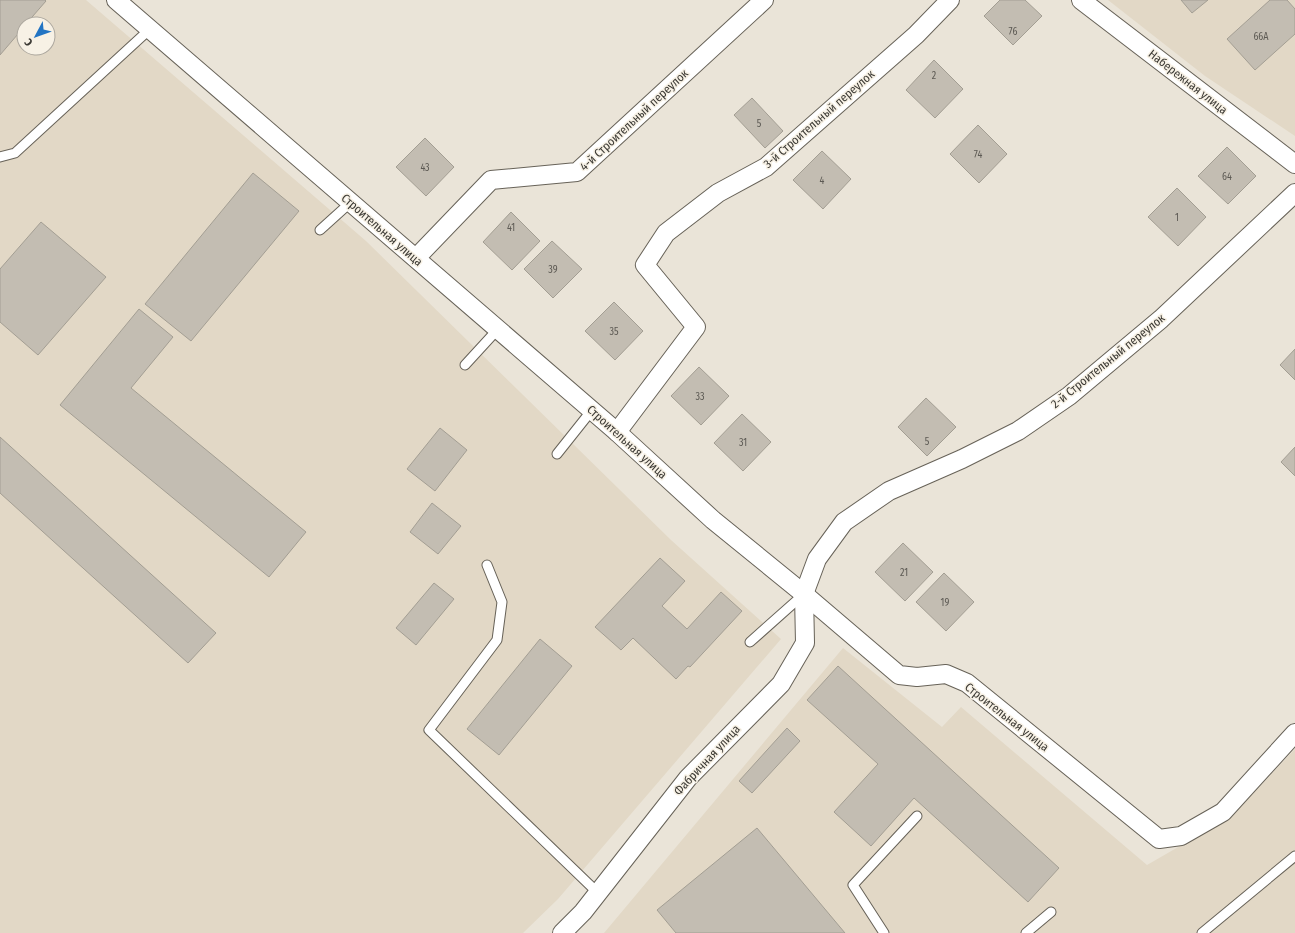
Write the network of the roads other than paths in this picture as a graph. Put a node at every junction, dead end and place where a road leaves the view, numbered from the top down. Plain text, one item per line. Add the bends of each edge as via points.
1 (116, 0) edge
2 (764, 0) edge
3 (950, 0) edge
4 (1081, 0) edge
5 (150, 29) junction
6 (0, 157) edge
7 (1295, 164) edge
8 (1295, 193) edge
9 (351, 202) junction
10 (320, 230) dead end
11 (416, 258) junction
12 (498, 329) junction
13 (465, 366) dead end
14 (592, 410) junction
15 (617, 432) junction
16 (556, 454) dead end
17 (487, 565) dead end
18 (804, 594) junction
19 (750, 642) dead end
20 (1295, 733) edge
21 (917, 816) dead end
22 (1295, 856) edge
23 (598, 893) junction
24 (1051, 912) dead end
25 (562, 933) edge
26 (884, 933) edge
27 (1026, 933) edge
28 (1202, 933) edge

1 - 5 street, Строительная улица
2 - 11 street, 4-й Строительный переулок via 577,172 491,180
3 - 15 street, 3-й Строительный переулок via 916,36 766,167 718,194 666,233 645,265 696,328
4 - 7 street, Набережная улица
5 - 6 lane via 15,153
5 - 9 street, Строительная улица
8 - 18 street, 2-й Строительный переулок via 1161,319 1069,396 1018,431 962,459 889,490 844,522 817,560
9 - 10 lane
9 - 11 street, Строительная улица
11 - 12 street, Строительная улица
12 - 13 lane
12 - 14 street, Строительная улица
14 - 15 street, Строительная улица
14 - 16 lane
15 - 18 street, Строительная улица via 712,520
17 - 23 lane via 502,602 497,640 429,730
18 - 19 lane
18 - 20 street, Строительная улица via 899,675 917,677 946,674 967,683 1159,839 1181,836 1223,812
18 - 23 street, Фабричная улица via 804,643 781,684 688,778
21 - 26 lane via 853,885
22 - 28 lane
23 - 25 street, Фабричная улица via 584,912
24 - 27 lane

